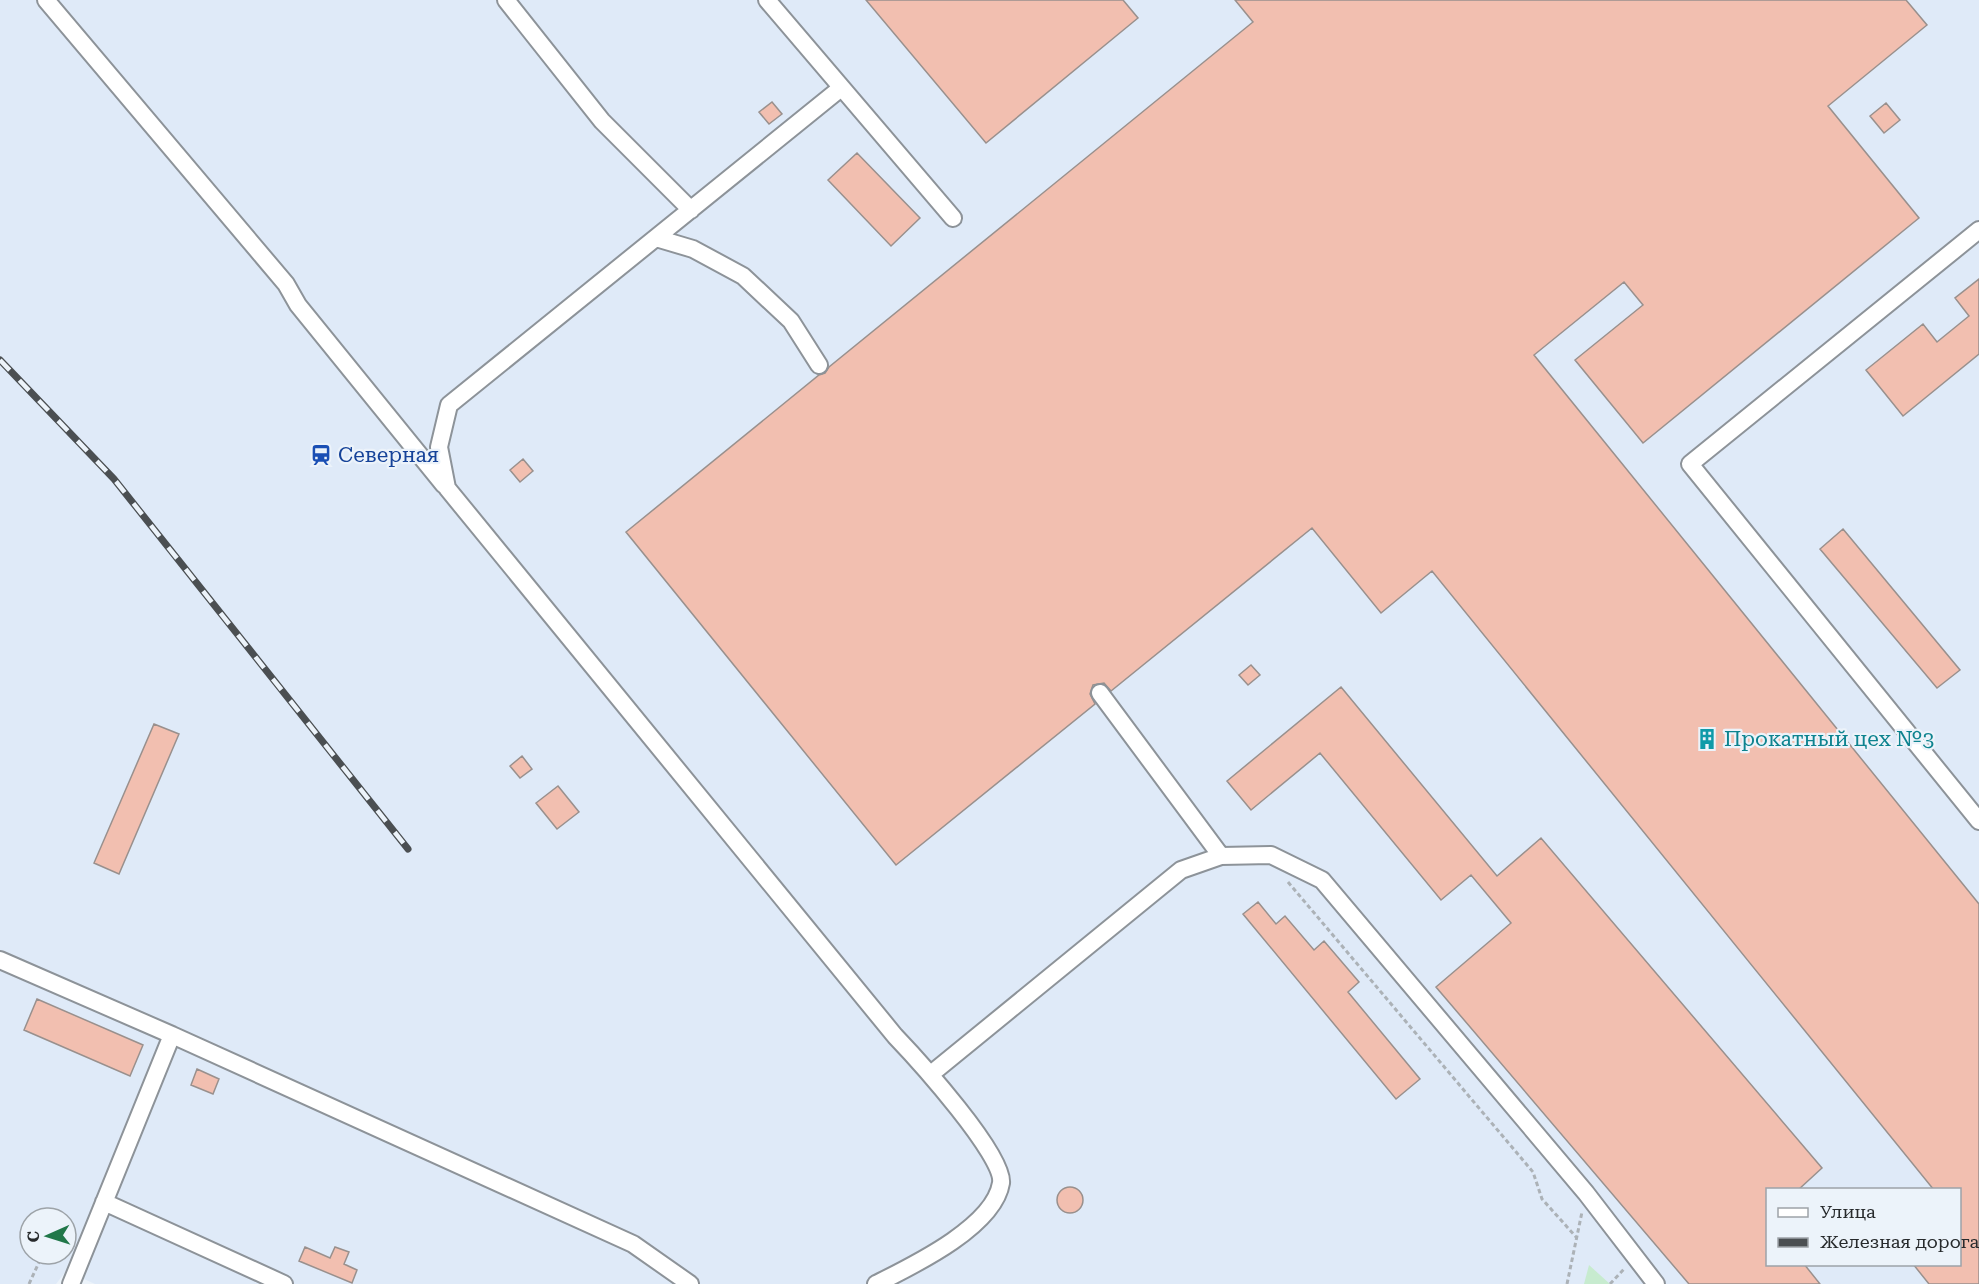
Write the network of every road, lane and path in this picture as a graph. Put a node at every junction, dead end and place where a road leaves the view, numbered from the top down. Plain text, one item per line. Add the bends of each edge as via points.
1 (46, 0) edge
2 (506, 0) edge
3 (767, 0) edge
4 (841, 88) junction
5 (690, 210) junction
6 (953, 218) dead end
7 (1979, 230) edge
8 (656, 238) junction
9 (819, 365) dead end
10 (447, 488) junction
11 (1100, 693) dead end
12 (1979, 821) edge
13 (1265, 855) junction
14 (1221, 856) junction
15 (0, 960) edge
16 (172, 1035) junction
17 (932, 1074) junction
18 (1586, 1193) junction
19 (104, 1202) junction
20 (1577, 1238) junction
21 (1636, 1257) junction
22 (37, 1266) edge
23 (28, 1284) edge
24 (71, 1284) edge
25 (284, 1284) edge
26 (690, 1284) edge
27 (876, 1284) edge
28 (1567, 1284) edge
29 (1610, 1284) edge
30 (1656, 1284) edge

1 - 10 lane via 286,284 298,305
2 - 5 lane via 602,121
3 - 4 lane
4 - 5 lane
4 - 6 lane
5 - 8 lane
7 - 12 lane via 1690,464
8 - 9 lane via 693,249 743,276 791,321
8 - 10 lane via 449,405 439,447
10 - 17 lane via 888,1027
11 - 14 lane
13 - 14 lane
13 - 18 lane via 1322,880
13 - 20 path via 1533,1172 1542,1199
14 - 17 lane via 1181,870
15 - 16 lane
16 - 19 lane
16 - 26 lane via 633,1244
17 - 27 lane via 996,1161 1001,1181 993,1204 940,1252
18 - 20 path
18 - 21 lane
19 - 24 lane
19 - 25 lane
20 - 28 path
21 - 29 path
21 - 30 lane
22 - 23 path

